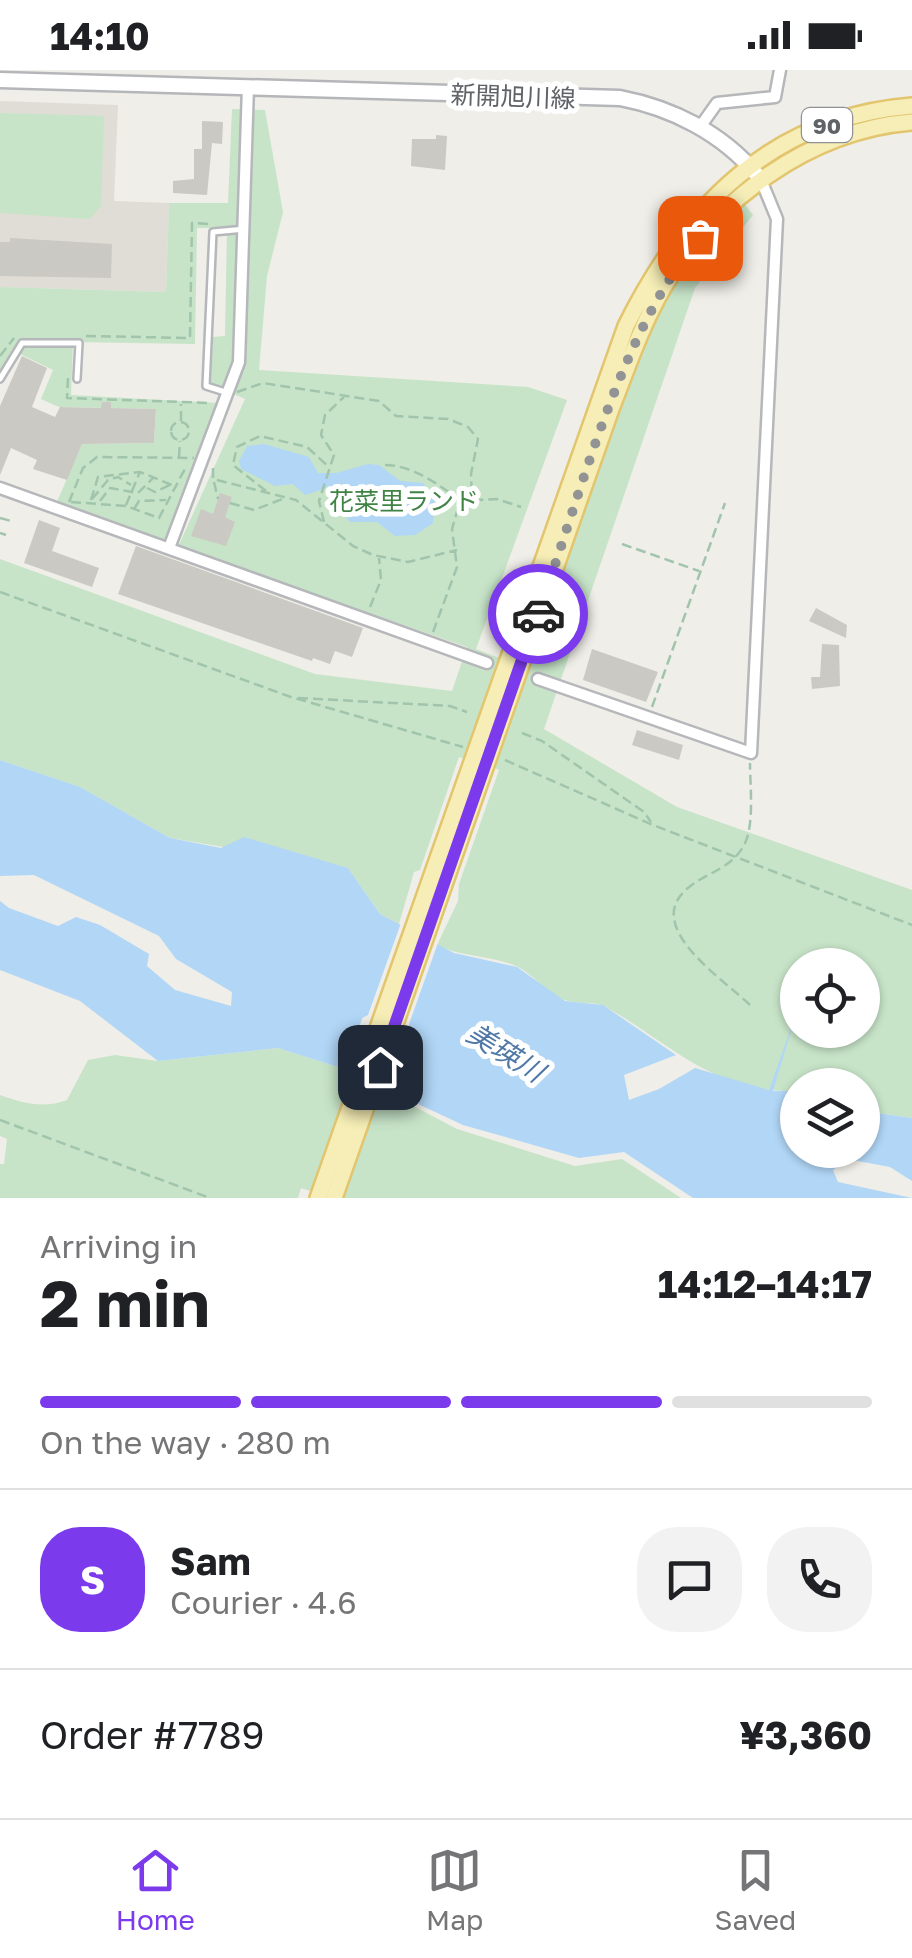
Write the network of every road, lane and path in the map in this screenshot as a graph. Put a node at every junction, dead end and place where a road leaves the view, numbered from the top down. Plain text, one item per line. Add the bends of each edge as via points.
1 (780, 70) edge
2 (0, 80) edge
3 (248, 86) junction
4 (912, 106) edge
5 (912, 122) edge
6 (700, 127) junction
7 (750, 166) junction
8 (760, 180) junction
9 (223, 224) dead end
10 (246, 229) junction
11 (18, 334) dead end
12 (78, 336) dead end
13 (0, 356) edge
14 (68, 366) dead end
15 (0, 379) edge
16 (76, 379) dead end
17 (223, 391) junction
18 (348, 395) junction
19 (182, 402) junction
20 (181, 422) junction
21 (180, 440) junction
22 (179, 457) junction
23 (200, 462) junction
24 (385, 465) dead end
25 (328, 469) junction
26 (140, 472) junction
27 (153, 478) junction
28 (214, 479) junction
29 (131, 485) junction
30 (172, 485) junction
31 (0, 488) edge
32 (146, 488) junction
33 (155, 492) junction
34 (129, 493) junction
35 (272, 494) junction
36 (286, 498) junction
37 (218, 499) dead end
38 (472, 499) junction
39 (90, 500) junction
40 (155, 500) junction
41 (168, 500) junction
42 (320, 501) junction
43 (460, 501) junction
44 (99, 502) junction
45 (230, 503) dead end
46 (725, 504) dead end
47 (126, 506) junction
48 (68, 507) junction
49 (306, 507) junction
50 (521, 507) dead end
51 (134, 509) junction
52 (0, 518) edge
53 (11, 521) dead end
54 (325, 523) junction
55 (0, 532) edge
56 (6, 534) dead end
57 (622, 544) dead end
58 (169, 548) junction
59 (457, 550) junction
60 (379, 556) junction
61 (700, 571) junction
62 (0, 592) edge
63 (365, 619) junction
64 (428, 642) junction
65 (487, 662) dead end
66 (538, 679) dead end
67 (291, 697) junction
68 (467, 712) dead end
69 (648, 718) junction
70 (522, 734) dead end
71 (751, 754) junction
72 (481, 757) junction
73 (653, 825) junction
74 (733, 857) junction
75 (912, 924) edge
76 (750, 1005) dead end
77 (0, 1120) edge
78 (188, 1190) junction
79 (202, 1198) edge
80 (210, 1198) edge
81 (318, 1198) edge
82 (334, 1198) edge

1 - 6 street via 768,101 717,102
2 - 3 main road, 新開旭川線
3 - 6 main road, 新開旭川線 via 620,98 654,104
3 - 10 street
4 - 7 main road, 90 via 816,128
5 - 8 main road, 90 via 819,147
6 - 7 main road, 新開旭川線
7 - 8 main road, 新開旭川線
7 - 72 main road, 90 via 677,237 626,326
8 - 71 street via 777,219
8 - 72 main road, 90 via 686,254 640,333
9 - 12 path via 192,223 190,338
10 - 17 street via 240,362
10 - 17 lane via 212,232 206,386
11 - 13 path
14 - 19 path via 68,398
15 - 16 lane via 22,343 78,343
17 - 18 path via 246,392 263,383
17 - 19 path via 214,404
17 - 23 street
18 - 25 path via 325,415 321,435 334,455
18 - 38 path via 379,401 396,416 468,428 478,440
19 - 20 path
20 - 21 path via 172,430
20 - 21 path via 189,433
21 - 22 path
22 - 23 path
22 - 48 path via 97,457 83,468
23 - 28 path via 214,470
23 - 30 path via 185,465
23 - 58 street
24 - 43 path via 433,479
25 - 35 path via 307,447 260,436 237,447 233,466
25 - 42 path
26 - 27 path
26 - 29 path
26 - 39 path via 98,477
27 - 30 path
27 - 32 path
28 - 35 path
28 - 37 path
29 - 34 path
29 - 39 path via 118,477 108,480
30 - 33 path
30 - 41 path
31 - 48 street
32 - 33 path
32 - 34 path
33 - 40 path
34 - 44 path via 110,488
34 - 47 path
35 - 36 path
36 - 45 path via 254,510
36 - 49 path
38 - 43 path
38 - 50 path
39 - 44 path
39 - 48 path
40 - 41 path
40 - 51 path via 139,501
41 - 51 path via 158,518
42 - 49 path
42 - 54 path
43 - 59 path via 452,529
44 - 47 path
46 - 61 path
47 - 51 path
48 - 58 street
49 - 54 path
52 - 53 path
54 - 60 path via 353,546
55 - 56 path
57 - 61 path
58 - 63 street
59 - 60 path via 408,562
59 - 64 path via 450,591
60 - 63 path via 381,580
61 - 69 path
62 - 67 path
63 - 64 street
64 - 65 street
66 - 69 street
67 - 68 path
67 - 72 path
69 - 71 street
70 - 73 path via 542,740
71 - 74 path via 745,845
72 - 73 path
72 - 81 main road, 90
72 - 82 main road, 90
73 - 74 path
74 - 75 path
74 - 76 path via 688,887 672,922 678,937
77 - 78 path
78 - 79 path
78 - 80 path

